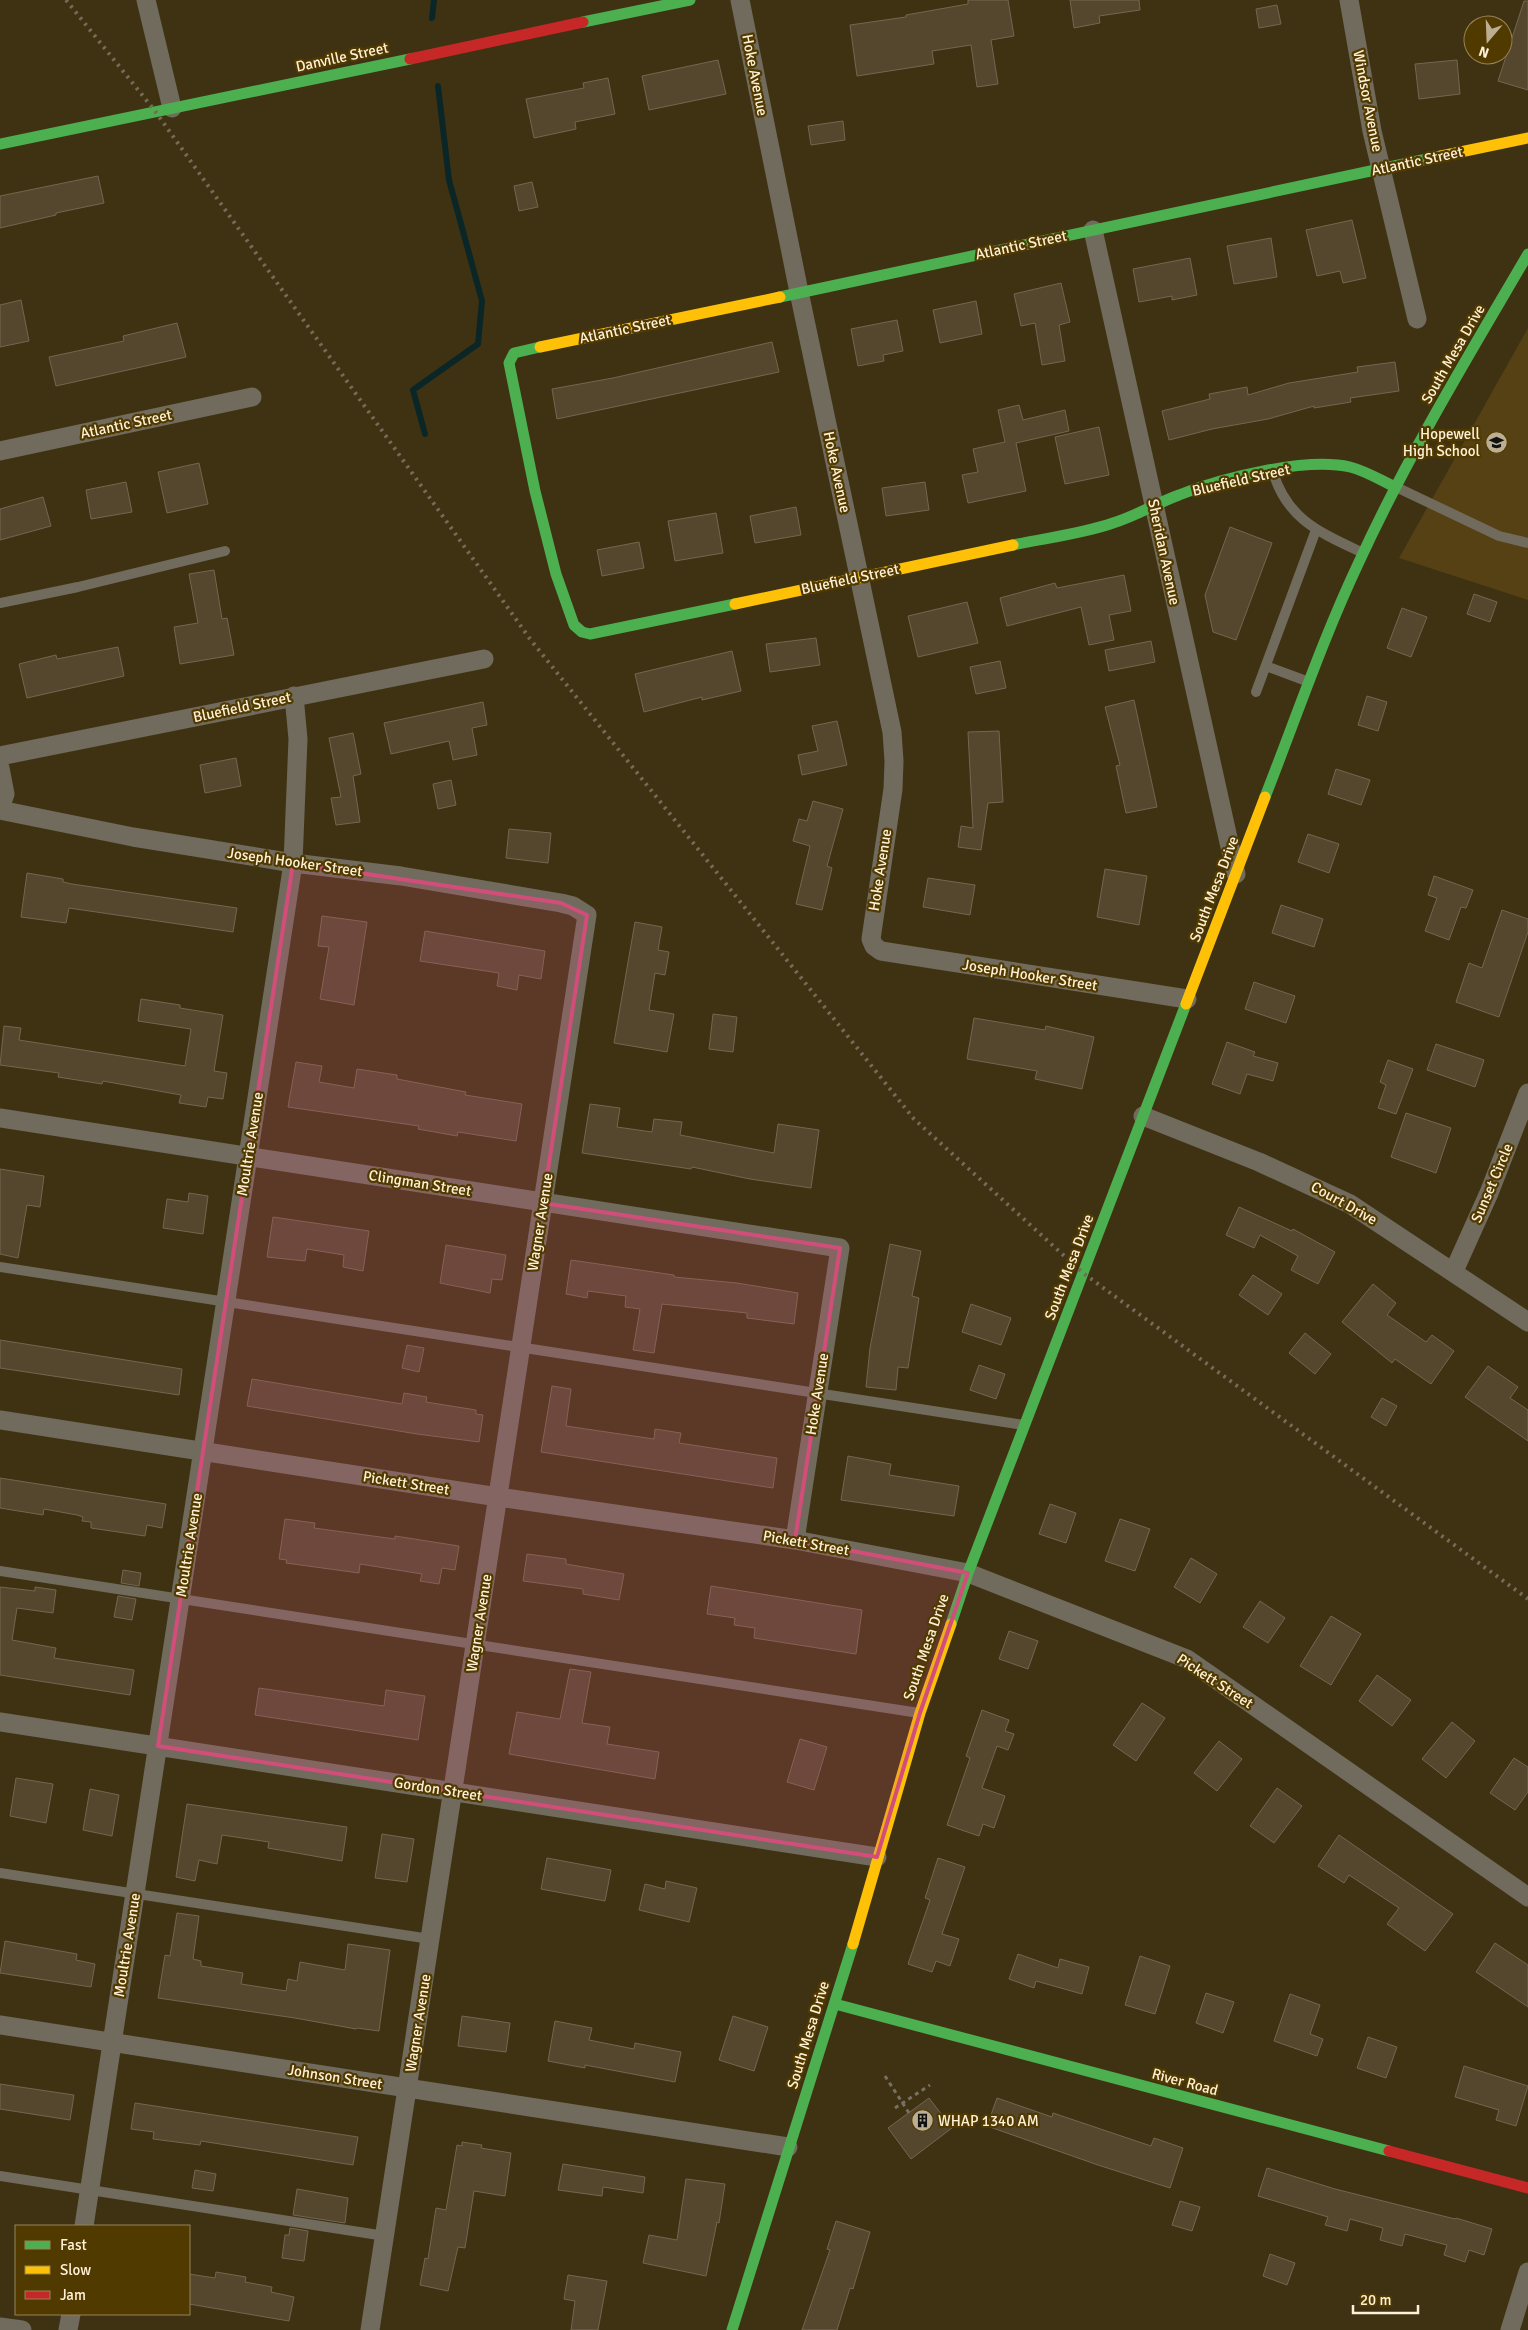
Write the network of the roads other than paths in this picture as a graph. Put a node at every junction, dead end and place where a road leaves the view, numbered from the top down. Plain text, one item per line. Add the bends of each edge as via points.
1 (146, 0) edge
2 (690, 0) edge
3 (740, 0) edge
4 (1349, 0) edge
5 (172, 108) junction
6 (1528, 138) edge
7 (0, 144) edge
8 (1381, 169) junction
9 (1093, 230) junction
10 (1528, 254) edge
11 (799, 292) junction
12 (1416, 319) dead end
13 (514, 353) joint
14 (252, 396) dead end
15 (0, 451) edge
16 (1273, 472) junction
17 (1395, 487) junction
18 (1154, 506) junction
19 (1316, 530) junction
20 (1528, 543) edge
21 (225, 552) dead end
22 (1362, 552) junction
23 (859, 577) junction
24 (0, 603) edge
25 (484, 659) dead end
26 (1266, 666) junction
27 (1310, 682) junction
28 (1256, 692) dead end
29 (294, 696) junction
30 (0, 756) edge
31 (0, 768) edge
32 (0, 809) edge
33 (293, 863) junction
34 (1236, 874) junction
35 (587, 915) joint
36 (874, 946) joint
37 (1187, 999) junction
38 (1528, 1093) edge
39 (1143, 1116) junction
40 (0, 1118) edge
41 (248, 1156) junction
42 (543, 1202) junction
43 (840, 1248) joint
44 (0, 1267) edge
45 (1454, 1271) junction
46 (226, 1302) junction
47 (1528, 1322) edge
48 (521, 1347) junction
49 (818, 1393) junction
50 (0, 1420) edge
51 (1025, 1425) junction
52 (203, 1451) junction
53 (498, 1497) junction
54 (795, 1540) junction
55 (0, 1571) edge
56 (968, 1574) junction
57 (180, 1598) junction
58 (476, 1644) junction
59 (920, 1713) junction
60 (0, 1722) edge
61 (158, 1746) junction
62 (453, 1792) junction
63 (877, 1857) junction
64 (0, 1873) edge
65 (135, 1894) junction
66 (1528, 1897) edge
67 (430, 1939) junction
68 (835, 2004) junction
69 (0, 2025) edge
70 (112, 2043) junction
71 (408, 2088) junction
72 (788, 2147) junction
73 (0, 2176) edge
74 (1528, 2188) edge
75 (90, 2190) junction
76 (84, 2225) edge
77 (385, 2236) junction
78 (1528, 2272) edge
79 (71, 2315) edge
80 (0, 2327) edge
81 (22, 2330) edge
82 (68, 2330) edge
83 (370, 2330) edge
84 (732, 2330) edge
85 (1510, 2330) edge

1 - 5 street
2 - 5 street, Danville Street
3 - 11 street, Hoke Avenue
4 - 8 street, Windsor Avenue
5 - 7 street, Danville Street
6 - 8 street, Atlantic Street
8 - 9 street, Atlantic Street
8 - 12 street, Windsor Avenue
9 - 11 street, Atlantic Street
9 - 18 street, Sheridan Avenue
10 - 17 street, South Mesa Drive
11 - 13 street, Atlantic Street
11 - 23 street, Hoke Avenue
13 - 23 street, Bluefield Street via 509,363 535,491 556,574 574,625 582,632 590,634
14 - 15 street, Atlantic Street
16 - 17 street, Bluefield Street via 1307,464 1334,464 1350,466
16 - 18 street, Bluefield Street via 1204,486
16 - 19 lane via 1286,502
17 - 20 lane via 1498,536
17 - 22 street, South Mesa Drive
18 - 23 street, Bluefield Street via 1101,527
18 - 34 street, Sheridan Avenue
19 - 22 lane
19 - 26 lane
21 - 24 lane
22 - 27 street, South Mesa Drive
23 - 36 street, Hoke Avenue via 888,711 894,761 893,789 871,933
25 - 29 street, Bluefield Street
26 - 27 lane
26 - 28 lane
27 - 34 street, South Mesa Drive
29 - 30 street, Bluefield Street
29 - 33 street, Moultrie Avenue via 298,739
31 - 32 street via 5,794
32 - 33 street, Joseph Hooker Street
33 - 35 street, Joseph Hooker Street via 401,876 561,903
33 - 41 street, Moultrie Avenue
34 - 37 street, South Mesa Drive
35 - 42 street, Wagner Avenue
36 - 37 street, Joseph Hooker Street via 881,951
37 - 39 street, South Mesa Drive
38 - 45 street, Sunset Circle
39 - 45 street, Court Drive via 1258,1162 1350,1204
39 - 51 street, South Mesa Drive
40 - 41 street, Clingman Street
41 - 42 street, Clingman Street
41 - 46 street, Moultrie Avenue
42 - 43 street, Clingman Street
42 - 48 street, Wagner Avenue
43 - 49 street, Hoke Avenue
44 - 46 lane
45 - 47 street, Court Drive
46 - 48 lane
46 - 52 street, Moultrie Avenue
48 - 49 lane
48 - 53 street, Wagner Avenue
49 - 51 lane
49 - 54 street, Hoke Avenue
50 - 52 street, Pickett Street
51 - 56 street, South Mesa Drive
52 - 53 street, Pickett Street
52 - 57 street, Moultrie Avenue
53 - 54 street, Pickett Street
53 - 58 street, Wagner Avenue
54 - 56 street, Pickett Street
55 - 57 lane
56 - 59 street, South Mesa Drive
56 - 66 street, Pickett Street via 1187,1659
57 - 58 lane
57 - 61 street, Moultrie Avenue
58 - 59 lane
58 - 62 street, Wagner Avenue
59 - 63 street, South Mesa Drive
60 - 61 street, Gordon Street
61 - 62 street, Gordon Street
61 - 65 street, Moultrie Avenue
62 - 63 street, Gordon Street
62 - 67 street, Wagner Avenue
63 - 68 street, South Mesa Drive
64 - 65 lane
65 - 67 lane
65 - 70 street, Moultrie Avenue
67 - 71 street, Wagner Avenue
68 - 72 street, South Mesa Drive
68 - 74 street, River Road
69 - 70 street, Johnson Street
70 - 71 street, Johnson Street
70 - 75 street, Moultrie Avenue
71 - 72 street, Johnson Street
71 - 77 street, Wagner Avenue
72 - 84 street, South Mesa Drive
73 - 75 lane
75 - 76 street, Moultrie Avenue
75 - 77 lane
77 - 83 street, Wagner Avenue
78 - 85 street
79 - 82 street
80 - 81 street

